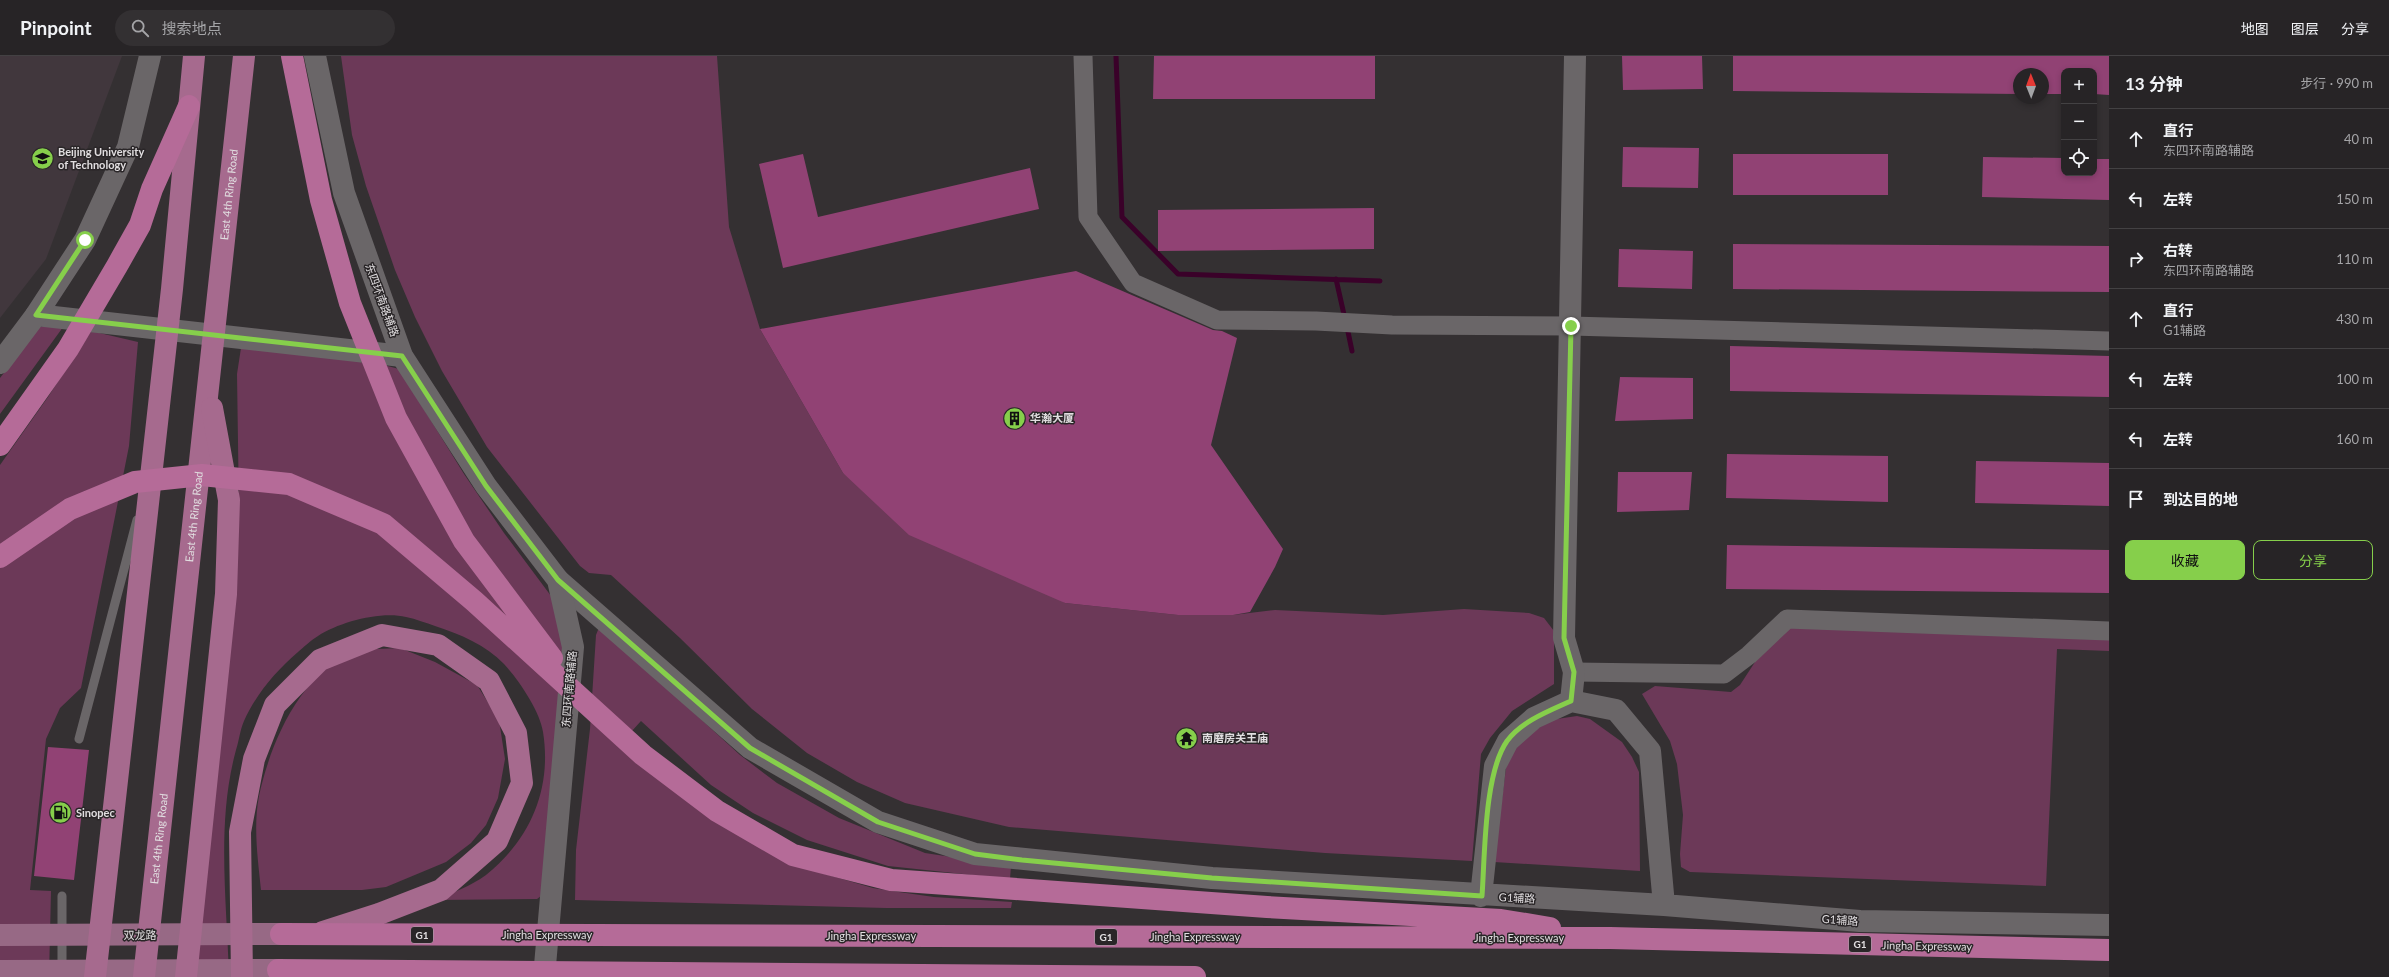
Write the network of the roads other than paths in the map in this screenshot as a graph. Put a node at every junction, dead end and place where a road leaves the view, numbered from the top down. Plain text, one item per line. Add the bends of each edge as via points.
1 (150, 56) edge
2 (194, 56) edge
3 (244, 56) edge
4 (292, 56) edge
5 (315, 56) edge
6 (1084, 56) edge
7 (1575, 56) edge
8 (189, 106) junction
9 (36, 315) junction
10 (1571, 326) junction
11 (2109, 341) edge
12 (402, 356) junction
13 (0, 363) edge
14 (208, 383) junction
15 (0, 445) edge
16 (152, 463) junction
17 (0, 557) edge
18 (558, 580) junction
19 (2109, 631) edge
20 (1574, 672) junction
21 (582, 699) junction
22 (1571, 701) junction
23 (79, 739) dead end
24 (62, 896) dead end
25 (1482, 896) junction
26 (1664, 905) junction
27 (2109, 925) edge
28 (281, 934) joint
29 (318, 934) junction
30 (0, 935) edge
31 (1610, 938) junction
32 (2109, 950) edge
33 (0, 971) edge
34 (290, 973) edge
35 (534, 974) edge
36 (62, 977) edge
37 (95, 977) edge
38 (144, 977) edge
39 (186, 977) edge
40 (242, 977) edge
41 (1195, 977) edge

1 - 9 street via 128,147 85,240
2 - 8 highway
3 - 14 highway, East 4th Ring Road
4 - 21 highway via 321,200 350,303 396,418 464,541
5 - 12 street, 东四环南路辅路 via 344,193
6 - 10 street via 1088,217 1133,283 1217,320
7 - 10 street
8 - 15 highway via 152,189 140,225 68,349
8 - 16 highway via 172,290
9 - 12 street
9 - 13 street
10 - 11 street
10 - 20 street via 1564,638
12 - 18 street, 东四环南路辅路 via 486,486
14 - 38 highway, East 4th Ring Road
14 - 39 highway via 229,500 226,579
16 - 23 lane
16 - 37 highway
17 - 21 highway via 70,509 135,482 202,475 289,484 383,524 474,600
18 - 25 street, G1辅路 via 750,748 878,822 975,854 1014,859 1212,878
18 - 35 street, 东四环南路辅路 via 573,647
19 - 20 street via 1787,619 1749,655 1724,674
20 - 22 street
21 - 31 highway via 642,755 717,811 793,855 892,880 1267,907 1501,920
22 - 25 street via 1534,718 1523,727 1508,741 1495,766
22 - 26 street via 1616,710 1650,751
24 - 36 lane
25 - 26 street, G1辅路
26 - 27 street, G1辅路 via 1860,921
28 - 29 highway, Jingha Expressway / G1
28 - 30 main road, 双龙路
29 - 31 highway, Jingha Expressway / G1
29 - 40 highway via 441,890 497,841 522,783 516,733 489,681 438,645 382,635 320,660 275,705 254,759 240,832
31 - 32 highway, Jingha Expressway / G1
33 - 34 main road
34 - 35 highway
35 - 41 highway via 600,972

